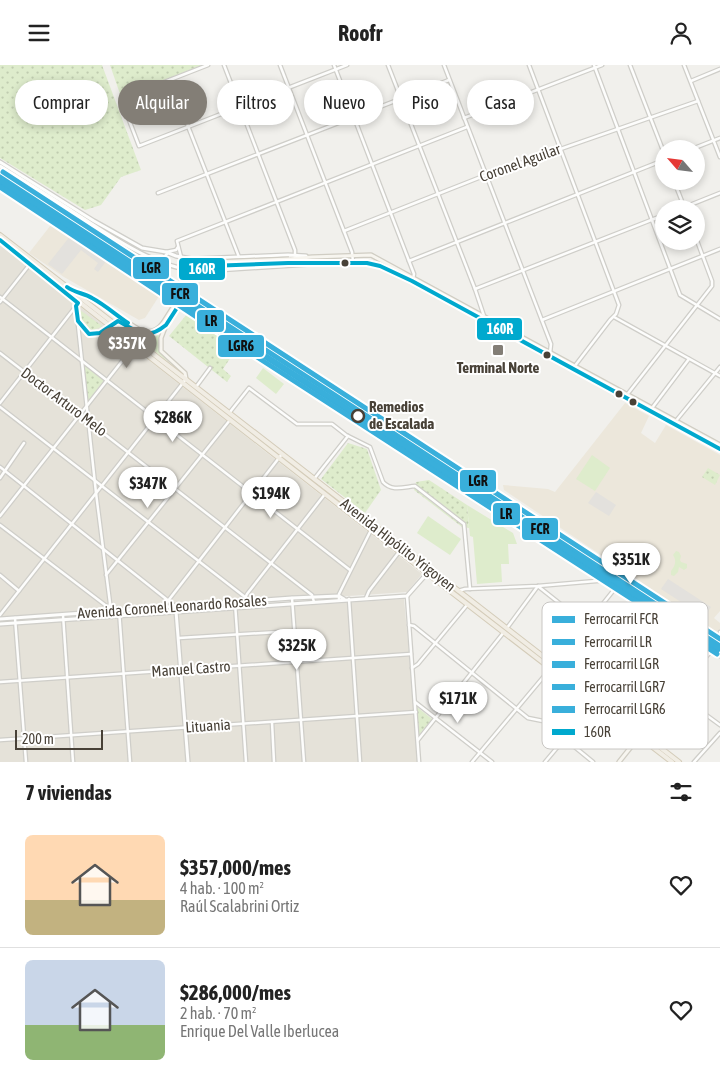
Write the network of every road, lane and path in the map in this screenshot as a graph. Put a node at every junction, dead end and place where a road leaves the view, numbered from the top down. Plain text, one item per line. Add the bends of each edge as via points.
1 (208, 65) edge
2 (224, 65) edge
3 (280, 65) edge
4 (334, 65) edge
5 (347, 65) edge
6 (388, 65) edge
7 (444, 65) edge
8 (529, 65) edge
9 (602, 65) edge
10 (630, 65) edge
11 (684, 65) edge
12 (594, 66) edge
13 (336, 69) junction
14 (720, 69) edge
15 (170, 79) junction
16 (230, 80) edge
17 (286, 80) edge
18 (340, 80) edge
19 (394, 80) edge
20 (449, 80) edge
21 (691, 81) junction
22 (294, 86) edge
23 (538, 89) junction
24 (457, 100) edge
25 (294, 101) edge
26 (698, 101) junction
27 (217, 116) edge
28 (464, 118) junction
29 (650, 118) junction
30 (247, 125) edge
31 (334, 125) edge
32 (358, 125) edge
33 (412, 125) edge
34 (188, 127) junction
35 (467, 127) junction
36 (618, 129) junction
37 (307, 135) junction
38 (720, 138) edge
39 (659, 140) edge
40 (714, 140) junction
41 (705, 144) edge
42 (420, 146) junction
43 (560, 149) junction
44 (258, 155) junction
45 (720, 157) edge
46 (0, 164) edge
47 (655, 164) edge
48 (372, 165) junction
49 (634, 172) junction
50 (207, 175) junction
51 (486, 175) junction
52 (325, 184) junction
53 (158, 193) dead end
54 (720, 193) edge
55 (578, 194) junction
56 (438, 195) junction
57 (704, 200) edge
58 (276, 202) junction
59 (391, 213) junction
60 (655, 219) edge
61 (652, 220) junction
62 (225, 223) junction
63 (504, 223) junction
64 (344, 231) junction
65 (0, 235) edge
66 (0, 241) edge
67 (457, 242) junction
68 (595, 242) junction
69 (178, 245) junction
70 (720, 249) edge
71 (701, 250) edge
72 (168, 253) junction
73 (295, 255) junction
74 (352, 255) junction
75 (703, 255) junction
76 (181, 257) junction
77 (238, 257) junction
78 (312, 257) junction
79 (192, 259) junction
80 (288, 261) junction
81 (409, 261) junction
82 (353, 262) junction
83 (319, 263) junction
84 (30, 264) junction
85 (164, 264) junction
86 (670, 269) junction
87 (190, 271) junction
88 (523, 271) junction
89 (413, 279) junction
90 (475, 289) junction
91 (614, 291) junction
92 (74, 292) junction
93 (88, 296) junction
94 (1, 300) edge
95 (83, 300) junction
96 (77, 304) junction
97 (696, 306) junction
98 (614, 317) junction
99 (483, 318) junction
100 (720, 319) edge
101 (121, 320) junction
102 (542, 320) junction
103 (78, 321) junction
104 (166, 325) junction
105 (112, 326) junction
106 (51, 338) junction
107 (134, 346) junction
108 (664, 346) junction
109 (0, 353) edge
110 (550, 354) junction
111 (689, 359) junction
112 (81, 361) junction
113 (574, 367) junction
114 (720, 367) edge
115 (210, 368) dead end
116 (24, 372) junction
117 (715, 373) junction
118 (720, 376) edge
119 (186, 379) junction
120 (106, 380) junction
121 (182, 383) junction
122 (196, 387) junction
123 (626, 396) junction
124 (0, 403) edge
125 (86, 406) junction
126 (0, 407) edge
127 (652, 408) junction
128 (231, 414) junction
129 (79, 415) junction
130 (154, 418) junction
131 (228, 418) junction
132 (89, 422) junction
133 (675, 423) junction
134 (348, 436) junction
135 (24, 443) dead end
136 (720, 447) edge
137 (53, 449) junction
138 (129, 451) junction
139 (202, 455) junction
140 (280, 456) junction
141 (0, 467) edge
142 (4, 471) junction
143 (0, 478) edge
144 (314, 479) junction
145 (95, 482) junction
146 (24, 486) junction
147 (101, 487) junction
148 (176, 488) junction
149 (326, 492) junction
150 (96, 493) junction
151 (252, 493) junction
152 (0, 516) edge
153 (148, 522) junction
154 (72, 524) junction
155 (0, 525) edge
156 (226, 527) junction
157 (298, 529) junction
158 (371, 530) junction
159 (103, 549) junction
160 (399, 552) junction
161 (44, 559) junction
162 (118, 561) junction
163 (199, 561) junction
164 (271, 564) junction
165 (350, 570) junction
166 (429, 571) junction
167 (0, 575) edge
168 (106, 575) junction
169 (538, 586) junction
170 (618, 586) junction
171 (470, 589) junction
172 (19, 591) junction
173 (458, 591) junction
174 (407, 596) junction
175 (245, 597) junction
176 (292, 598) junction
177 (339, 598) junction
178 (366, 598) junction
179 (346, 599) junction
180 (314, 600) junction
181 (168, 601) junction
182 (243, 602) junction
183 (558, 602) edge
184 (605, 602) edge
185 (642, 602) edge
186 (235, 603) junction
187 (293, 603) junction
188 (467, 604) junction
189 (176, 606) junction
190 (244, 607) junction
191 (163, 608) junction
192 (235, 608) junction
193 (110, 610) junction
194 (119, 610) junction
195 (177, 612) junction
196 (163, 613) junction
197 (63, 615) junction
198 (119, 616) junction
199 (0, 617) edge
200 (112, 617) junction
201 (15, 618) junction
202 (63, 620) junction
203 (16, 623) junction
204 (0, 624) edge
205 (409, 625) junction
206 (506, 630) junction
207 (294, 631) junction
208 (720, 632) edge
209 (237, 635) junction
210 (720, 637) edge
211 (179, 639) junction
212 (435, 643) junction
213 (708, 647) edge
214 (712, 650) junction
215 (411, 654) junction
216 (708, 655) edge
217 (720, 656) edge
218 (542, 658) edge
219 (353, 659) junction
220 (297, 662) junction
221 (240, 666) junction
222 (412, 668) junction
223 (182, 670) junction
224 (472, 673) junction
225 (123, 674) junction
226 (67, 678) junction
227 (542, 680) edge
228 (20, 681) junction
229 (0, 683) edge
230 (415, 702) junction
231 (517, 709) junction
232 (416, 713) junction
233 (358, 716) junction
234 (708, 716) edge
235 (436, 718) junction
236 (301, 720) junction
237 (542, 721) edge
238 (272, 722) junction
239 (244, 724) junction
240 (720, 725) edge
241 (186, 728) junction
242 (128, 732) junction
243 (720, 733) edge
244 (71, 735) junction
245 (25, 739) junction
246 (0, 741) edge
247 (417, 741) junction
248 (708, 746) edge
249 (556, 749) edge
250 (577, 749) edge
251 (630, 749) edge
252 (657, 749) edge
253 (661, 749) edge
254 (706, 749) edge
255 (480, 752) junction
256 (26, 762) edge
257 (73, 762) edge
258 (130, 762) edge
259 (188, 762) edge
260 (246, 762) edge
261 (274, 762) edge
262 (304, 762) edge
263 (360, 762) edge
264 (419, 762) edge
265 (472, 762) edge
266 (492, 762) edge
267 (545, 762) edge
268 (594, 762) edge
269 (619, 762) edge
270 (672, 762) edge
271 (679, 762) edge
272 (694, 762) edge

1 - 15 street
2 - 16 street
3 - 17 street
4 - 13 street
5 - 13 street
6 - 19 street
7 - 20 street
8 - 23 street
9 - 12 street
10 - 29 street
11 - 21 street
12 - 23 street
12 - 36 street
13 - 18 street
13 - 22 street
14 - 21 street
15 - 34 street
15 - 34 street via 121,99 139,146
21 - 26 street
23 - 28 street
23 - 43 street
24 - 28 street
25 - 37 street
26 - 29 street, Coronel Aguilar
26 - 40 street
27 - 34 street
28 - 35 street
29 - 36 street, Coronel Aguilar
29 - 39 street
30 - 44 street
31 - 37 street
32 - 48 street
33 - 42 street
34 - 50 street
35 - 42 street
35 - 51 street
36 - 43 street, Coronel Aguilar
36 - 49 street
37 - 44 street
37 - 52 street
38 - 40 street
40 - 41 street
40 - 45 street
42 - 48 street
42 - 56 street
43 - 51 street, Coronel Aguilar
43 - 55 street
44 - 50 street
44 - 58 street
46 - 72 street via 128,240 146,249
46 - 85 street via 120,241
47 - 49 street
48 - 52 street
48 - 59 street
49 - 55 street
49 - 61 street
50 - 53 street
50 - 62 street
51 - 56 street, Coronel Aguilar
51 - 63 street
52 - 58 street
52 - 64 street
54 - 57 street
55 - 63 street
55 - 68 street
56 - 59 street, Coronel Aguilar
56 - 67 street
58 - 62 street
58 - 73 street
59 - 64 street, Coronel Aguilar
59 - 81 street
60 - 61 street
61 - 68 street
61 - 86 street
62 - 69 street via 177,241
62 - 77 street
63 - 67 street
63 - 88 street
64 - 74 street
65 - 92 main road, Avenida Hipólito Yrigoyen
66 - 84 main road, Avenida Hipólito Yrigoyen
67 - 81 street
67 - 90 street
68 - 88 street
68 - 91 street
69 - 72 street via 176,250
69 - 76 street
70 - 75 street
71 - 75 street
72 - 76 street
72 - 85 street via 164,256
73 - 77 street
73 - 78 street
74 - 78 main road
74 - 82 street
74 - 89 main road via 370,255
75 - 86 street
75 - 97 street via 712,284
76 - 79 street
77 - 79 street
78 - 80 main road
79 - 87 street via 194,267
80 - 83 main road
80 - 101 main road, bridge via 207,263 198,269 158,329 144,332
80 - 104 main road, bridge via 205,268
81 - 89 street
82 - 83 main road
82 - 89 main road via 377,264
83 - 87 street
84 - 94 street
84 - 96 main road, Avenida Hipólito Yrigoyen
85 - 87 street
86 - 91 street
86 - 97 street via 680,295
88 - 90 street
88 - 102 street
89 - 99 main road
90 - 99 street
91 - 98 street via 618,305
91 - 102 street
92 - 93 main road
92 - 95 main road, Avenida Hipólito Yrigoyen
93 - 95 street
93 - 101 main road
94 - 106 street
95 - 96 street
95 - 105 main road, Avenida Hipólito Yrigoyen
96 - 103 street
96 - 105 main road, Avenida Hipólito Yrigoyen
96 - 106 street
97 - 100 street
97 - 108 street
98 - 108 street
98 - 113 street
99 - 110 main road
101 - 104 main road via 134,331 146,335 158,332
101 - 105 main road
102 - 110 street via 551,344
103 - 105 main road via 89,333 100,333
103 - 112 street
104 - 119 main road via 161,338 162,351 185,373
105 - 107 main road, Avenida Hipólito Yrigoyen
105 - 119 main road, Avenida Hipólito Yrigoyen
106 - 112 street
106 - 116 street
107 - 120 street
107 - 121 main road, Avenida Hipólito Yrigoyen
108 - 111 street
108 - 123 street
109 - 116 street, Doctor Arturo Melo
110 - 113 main road
111 - 117 street
111 - 127 street
112 - 120 street
112 - 125 street
113 - 123 main road
114 - 117 street
115 - 122 street
116 - 124 street
116 - 129 street, Doctor Arturo Melo
117 - 118 street
117 - 133 street
119 - 121 street
119 - 122 main road, Avenida Hipólito Yrigoyen
120 - 125 street
120 - 130 street
121 - 130 street
121 - 131 main road, Avenida Hipólito Yrigoyen
122 - 128 main road, Avenida Hipólito Yrigoyen
123 - 127 main road
123 - 133 main road
125 - 129 street
125 - 132 street
126 - 137 street
127 - 133 main road
128 - 131 street
128 - 134 street via 249,388 297,424 332,424
128 - 140 main road, Avenida Hipólito Yrigoyen
129 - 132 street, Doctor Arturo Melo
129 - 137 street
130 - 138 street
130 - 139 street
131 - 139 street
131 - 140 main road, Avenida Hipólito Yrigoyen
132 - 138 street, Doctor Arturo Melo
132 - 145 street
133 - 136 main road
134 - 144 street
134 - 171 street via 370,447 387,486 397,489 415,486 464,524
135 - 142 street
137 - 145 street
137 - 146 street
138 - 147 street
138 - 148 street, Doctor Arturo Melo
139 - 148 street
139 - 151 street
140 - 144 main road, Avenida Hipólito Yrigoyen
140 - 149 main road, Avenida Hipólito Yrigoyen
140 - 151 street
141 - 142 street
142 - 143 street
142 - 146 street
144 - 149 main road, Avenida Hipólito Yrigoyen
145 - 147 street
145 - 150 street
146 - 152 street
146 - 154 street
147 - 150 street
147 - 153 street
148 - 153 street
148 - 156 street, Doctor Arturo Melo
149 - 157 street
149 - 158 main road, Avenida Hipólito Yrigoyen
149 - 166 main road, Avenida Hipólito Yrigoyen
150 - 154 street
150 - 159 street
151 - 156 street
151 - 157 street
153 - 162 street
153 - 163 street
154 - 159 street
154 - 161 street
155 - 161 street
156 - 163 street
156 - 164 street, Doctor Arturo Melo
157 - 164 street
157 - 165 street
158 - 160 main road, Avenida Hipólito Yrigoyen
158 - 165 street
159 - 162 street
159 - 168 street
160 - 166 main road, Avenida Hipólito Yrigoyen
160 - 178 street
161 - 172 street
161 - 193 street
162 - 168 street
162 - 181 street
163 - 175 street
163 - 181 street
164 - 175 street
164 - 180 street, Doctor Arturo Melo
165 - 177 street
166 - 173 main road, Avenida Hipólito Yrigoyen
166 - 174 street
166 - 188 main road, Avenida Hipólito Yrigoyen
167 - 172 street
168 - 193 street
169 - 170 street via 606,580
169 - 171 street
169 - 183 street
169 - 206 street
170 - 184 street
170 - 185 street
171 - 173 street
172 - 199 street
173 - 206 main road, Avenida Hipólito Yrigoyen
174 - 178 street, Avenida Coronel Leonardo Rosales
174 - 205 street
175 - 182 street
176 - 180 street, Avenida Coronel Leonardo Rosales
176 - 182 street, Avenida Coronel Leonardo Rosales
176 - 187 street
177 - 179 street, Avenida Coronel Leonardo Rosales
177 - 180 street, Avenida Coronel Leonardo Rosales
178 - 179 street, Avenida Coronel Leonardo Rosales
179 - 219 street
180 - 187 street, Avenida Coronel Leonardo Rosales
181 - 189 street
181 - 191 street
182 - 186 street, Avenida Coronel Leonardo Rosales
182 - 190 street
186 - 189 street, Avenida Coronel Leonardo Rosales
186 - 192 street
187 - 190 street, Avenida Coronel Leonardo Rosales
187 - 207 street
188 - 206 main road, Avenida Hipólito Yrigoyen
188 - 212 street
189 - 191 street, Avenida Coronel Leonardo Rosales
189 - 195 street
190 - 192 street, Avenida Coronel Leonardo Rosales
191 - 194 street, Avenida Coronel Leonardo Rosales
191 - 196 street
192 - 195 street, Avenida Coronel Leonardo Rosales
192 - 209 street
193 - 194 street, Avenida Coronel Leonardo Rosales
193 - 197 street, Avenida Coronel Leonardo Rosales
193 - 200 street
194 - 198 street
195 - 196 street, Avenida Coronel Leonardo Rosales
195 - 211 street
196 - 198 street, Avenida Coronel Leonardo Rosales
197 - 201 street, Avenida Coronel Leonardo Rosales
197 - 202 street
198 - 200 street, Avenida Coronel Leonardo Rosales
198 - 225 street
199 - 201 street, Avenida Coronel Leonardo Rosales
200 - 202 street, Avenida Coronel Leonardo Rosales
201 - 203 street
202 - 203 street, Avenida Coronel Leonardo Rosales
202 - 226 street
203 - 204 street, Avenida Coronel Leonardo Rosales
203 - 228 street
205 - 212 street
205 - 215 street
206 - 218 main road, Avenida Hipólito Yrigoyen
206 - 224 street
207 - 209 street
207 - 220 street
208 - 210 street
209 - 211 street
209 - 221 street
211 - 223 street
212 - 222 street
212 - 224 street
213 - 214 street
214 - 216 street
214 - 217 street
215 - 219 street, Manuel Castro
215 - 222 street
219 - 220 street, Manuel Castro
219 - 233 street
220 - 221 street, Manuel Castro
220 - 236 street
221 - 223 street, Manuel Castro
221 - 239 street
222 - 230 street
223 - 225 street, Manuel Castro
223 - 241 street
224 - 231 street
224 - 235 street
225 - 226 street, Manuel Castro
225 - 242 street
226 - 228 street, Manuel Castro
226 - 244 street
227 - 231 street
228 - 229 street, Manuel Castro
228 - 245 street
230 - 232 street
230 - 235 street
231 - 237 street via 530,720
231 - 255 street
232 - 233 street, Lituania
232 - 247 street
233 - 236 street, Lituania
233 - 263 street
234 - 240 street
235 - 247 street
235 - 255 street
236 - 238 street, Lituania
236 - 262 street
238 - 239 street, Lituania
238 - 261 street
239 - 241 street, Lituania
239 - 260 street
241 - 242 street, Lituania
241 - 259 street
242 - 244 street, Lituania
242 - 258 street
243 - 248 street
244 - 245 street, Lituania
244 - 257 street
245 - 246 street, Lituania
245 - 256 street
247 - 264 street
249 - 267 street
250 - 268 street
251 - 269 main road
252 - 270 main road, Avenida Hipólito Yrigoyen
253 - 271 main road, Avenida Hipólito Yrigoyen
254 - 272 street
255 - 265 street
255 - 266 street

